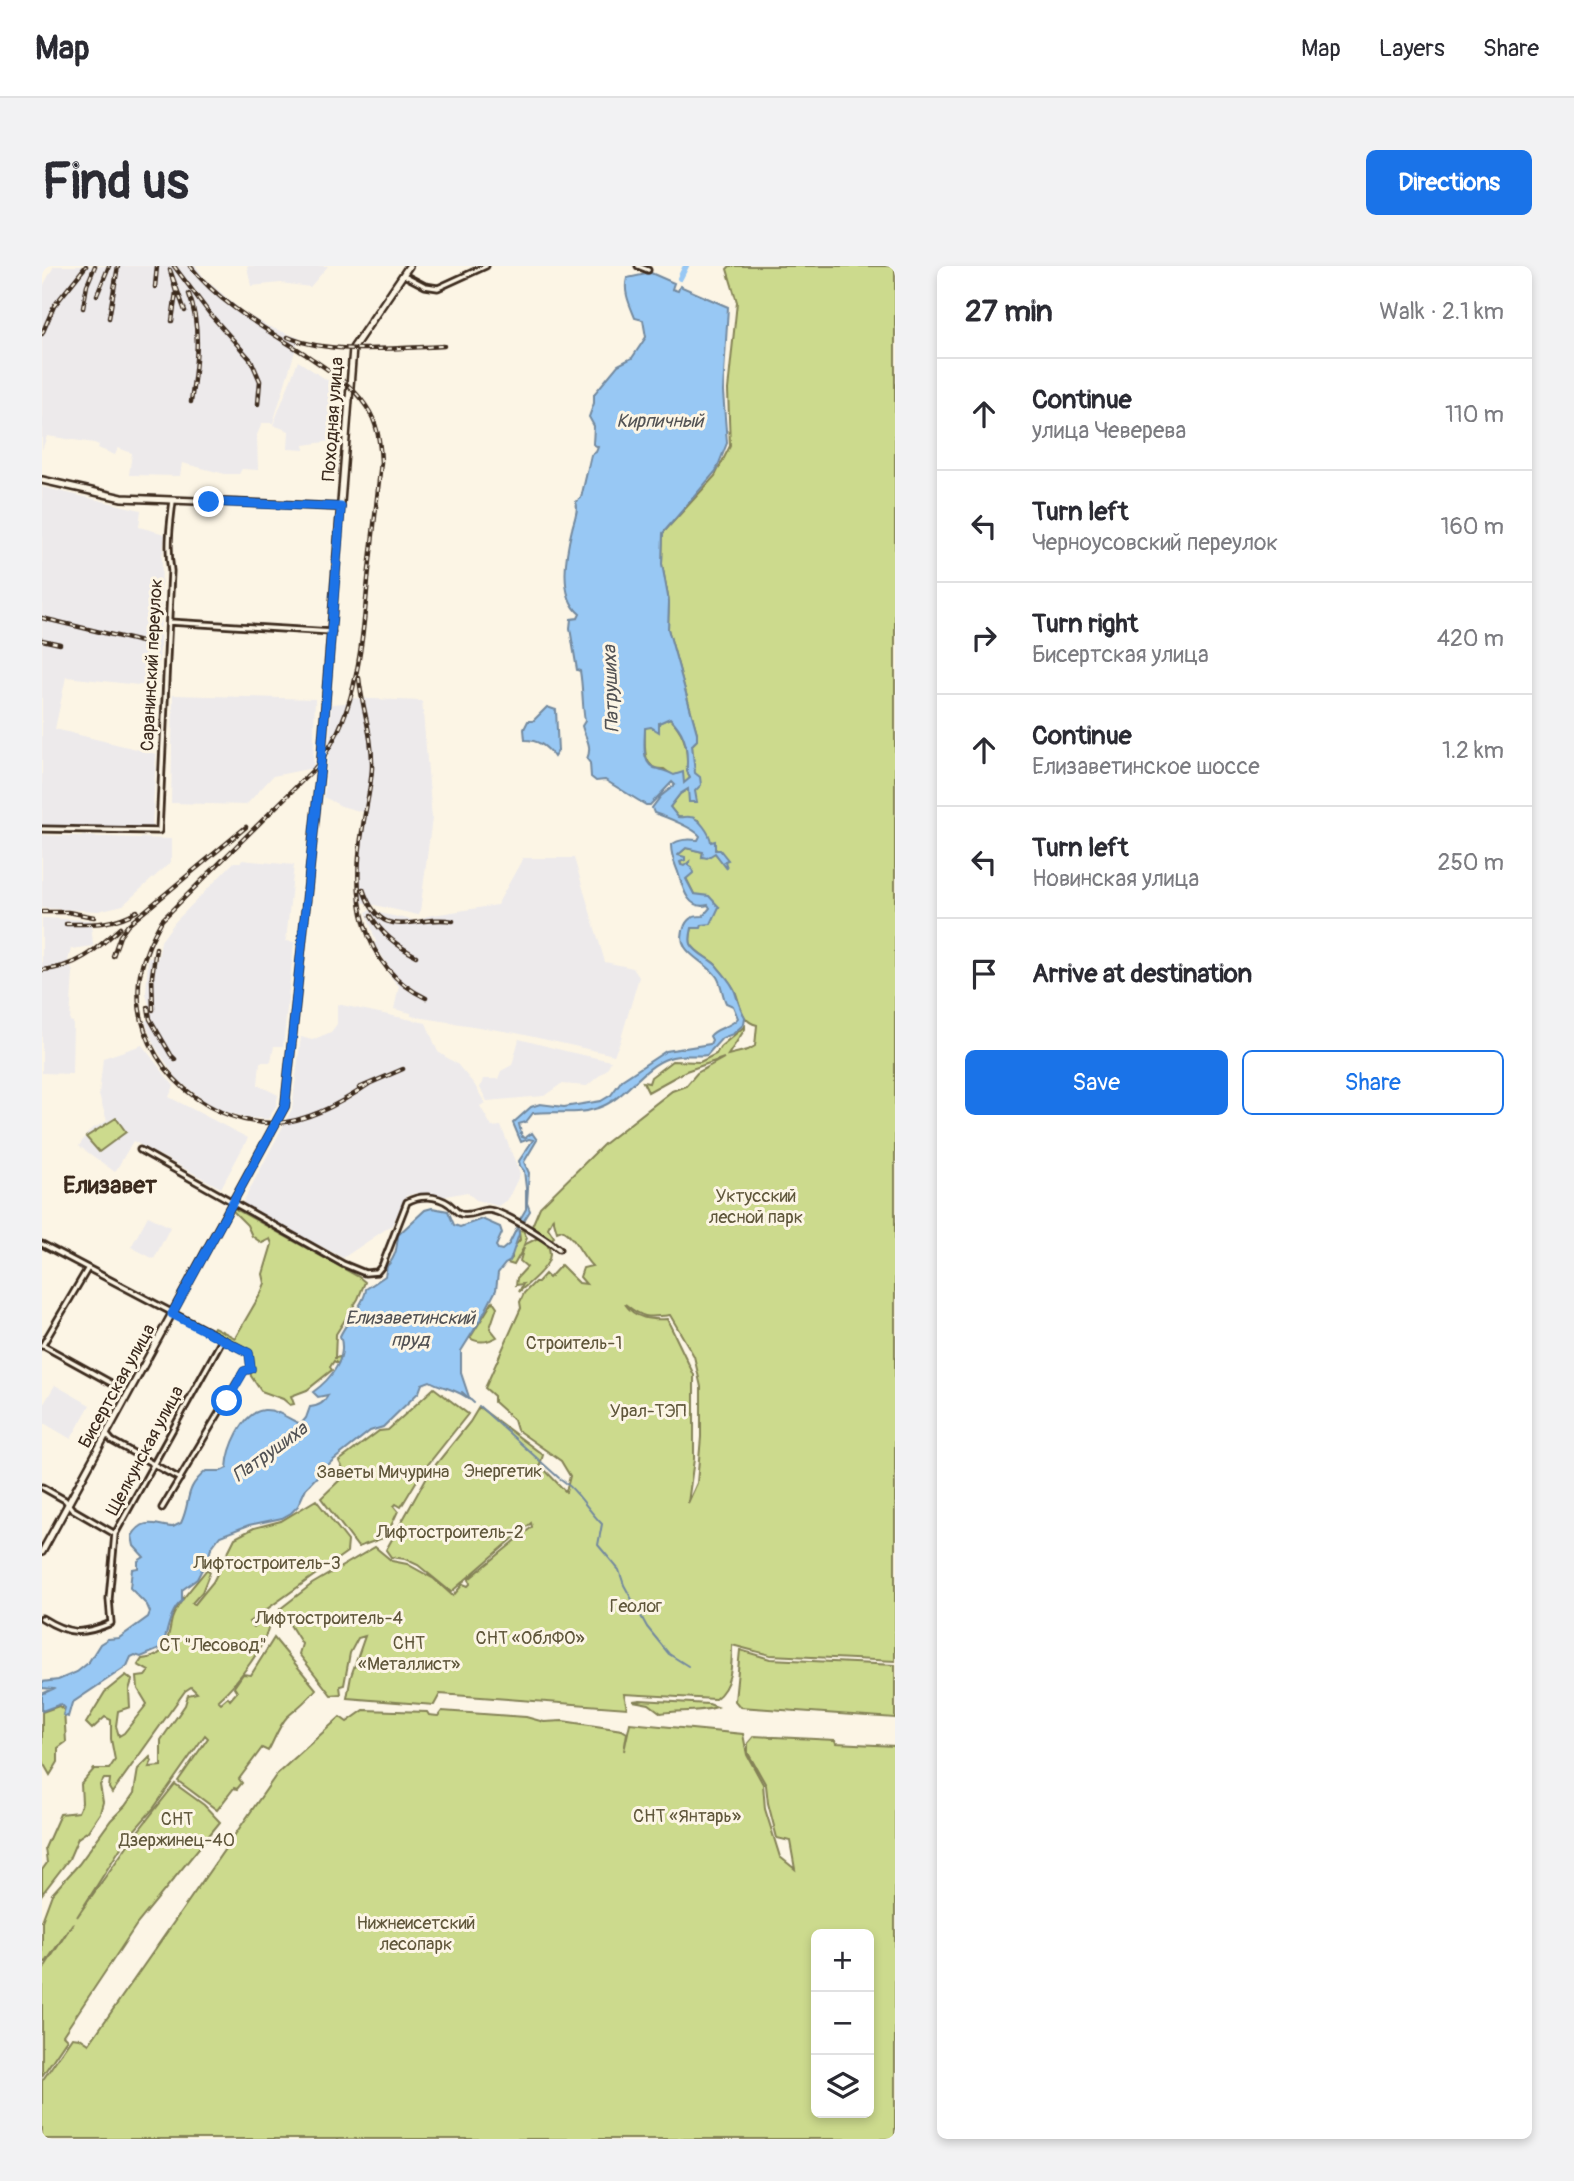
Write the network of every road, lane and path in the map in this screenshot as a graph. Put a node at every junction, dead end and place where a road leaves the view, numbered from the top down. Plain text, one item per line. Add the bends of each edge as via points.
1 (409, 266) edge
2 (485, 266) edge
3 (638, 266) edge
4 (648, 270) dead end
5 (404, 275) junction
6 (42, 480) edge
7 (173, 501) junction
8 (341, 507) junction
9 (169, 622) junction
10 (332, 632) junction
11 (42, 829) edge
12 (140, 1150) dead end
13 (233, 1201) junction
14 (42, 1244) edge
15 (559, 1249) dead end
16 (88, 1268) junction
17 (172, 1314) junction
18 (222, 1340) junction
19 (42, 1345) edge
20 (111, 1383) dead end
21 (106, 1434) junction
22 (153, 1464) junction
23 (180, 1479) junction
24 (42, 1487) edge
25 (69, 1503) junction
26 (162, 1508) dead end
27 (115, 1534) junction
28 (42, 1552) edge
29 (42, 1618) edge

1 - 5 main road, Походная улица
2 - 5 street via 439,288
3 - 4 street
5 - 8 main road, Походная улица via 353,348
6 - 7 main road via 121,498
7 - 8 main road
7 - 9 street, Саранинский переулок
8 - 10 main road, Походная улица
9 - 10 street
9 - 11 street, Саранинский переулок via 159,831
10 - 13 main road, Бисертская улица via 285,1106
12 - 13 street
13 - 15 street via 365,1273 377,1272 382,1266 407,1202 422,1197 443,1201 469,1215 495,1211
13 - 17 main road, Бисертская улица
14 - 16 street
16 - 17 street
16 - 19 street
17 - 18 street
17 - 21 main road, Бисертская улица
18 - 22 street, Щелкунская улица
18 - 23 street via 249,1353 251,1369 244,1371
19 - 20 street
21 - 22 street
21 - 25 main road, Бисертская улица
22 - 23 street
22 - 27 street, Щелкунская улица
23 - 26 street
24 - 25 street
25 - 27 street
25 - 28 main road, Бисертская улица
27 - 29 street, Щелкунская улица via 111,1623 89,1632 72,1632

